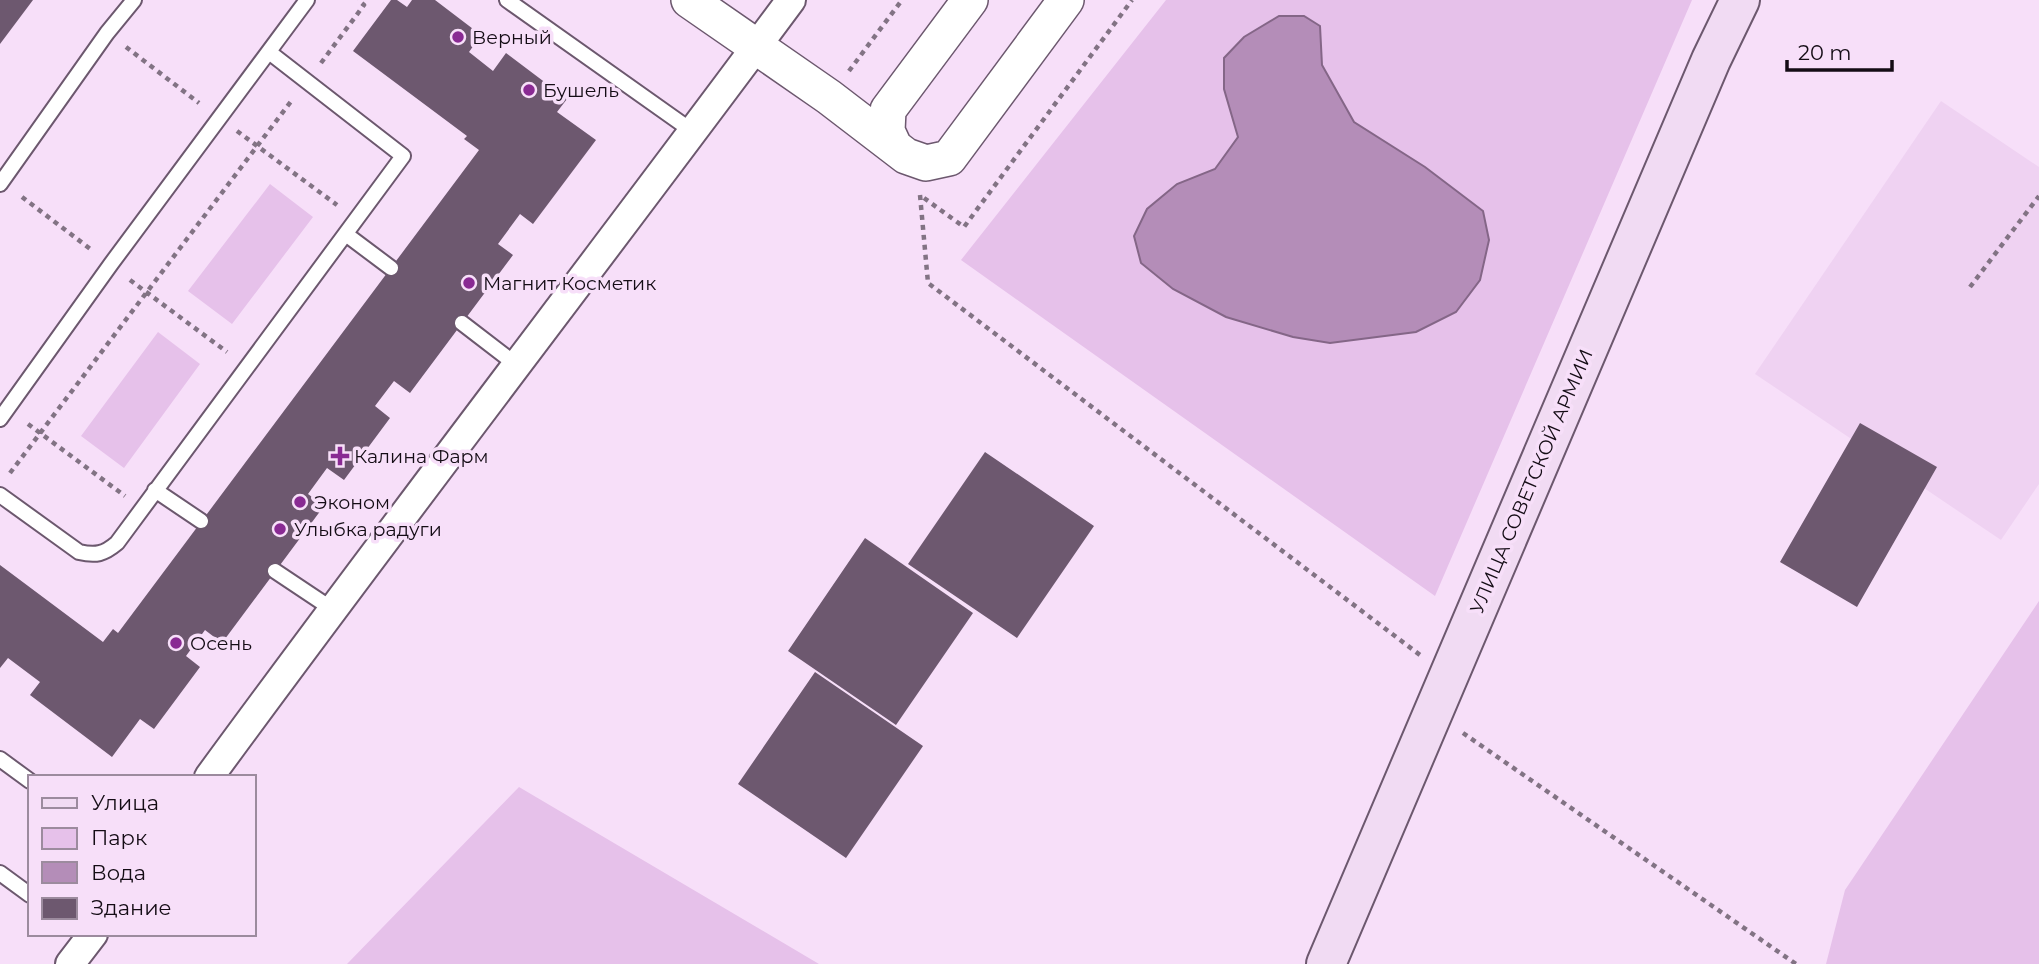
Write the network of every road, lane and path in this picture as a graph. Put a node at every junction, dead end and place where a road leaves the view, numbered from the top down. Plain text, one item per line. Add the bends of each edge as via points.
1 (134, 0) edge
2 (307, 0) edge
3 (358, 0) edge
4 (507, 0) edge
5 (689, 0) edge
6 (791, 0) edge
7 (970, 0) edge
8 (1066, 0) edge
9 (1740, 0) edge
10 (757, 46) junction
11 (269, 52) junction
12 (307, 82) junction
13 (692, 131) junction
14 (893, 144) junction
15 (949, 158) junction
16 (0, 184) edge
17 (2039, 196) edge
18 (347, 235) junction
19 (391, 268) dead end
20 (1970, 287) dead end
21 (462, 323) dead end
22 (518, 366) junction
23 (4, 413) edge
24 (39, 434) junction
25 (8, 477) dead end
26 (155, 490) junction
27 (0, 495) edge
28 (142, 509) junction
29 (201, 521) dead end
30 (275, 571) dead end
31 (332, 609) junction
32 (1448, 676) junction
33 (1462, 732) dead end
34 (0, 759) edge
35 (210, 775) edge
36 (28, 780) edge
37 (0, 873) edge
38 (28, 894) edge
39 (88, 936) edge
40 (71, 964) edge
41 (1326, 964) edge
42 (1796, 964) edge

1 - 16 lane
2 - 11 lane
3 - 12 path via 364,5
4 - 13 lane
5 - 10 street
6 - 10 street
7 - 14 street via 888,110 887,131
8 - 15 street
9 - 32 main road, УЛИЦА СОВЕТСКОЙ АРМИИ
10 - 13 street
10 - 14 street
11 - 12 lane
11 - 23 lane
12 - 18 lane via 403,156
12 - 24 path
13 - 22 street
14 - 15 street via 906,156 926,163
15 - 32 path via 920,195 928,283
17 - 20 path
18 - 19 lane
18 - 26 lane
21 - 22 lane
22 - 31 street
23 - 24 path
24 - 25 path
24 - 28 path
26 - 28 lane
26 - 29 lane
27 - 28 lane via 79,552 93,555 106,553 117,543
30 - 31 lane
31 - 35 street
32 - 41 main road, УЛИЦА СОВЕТСКОЙ АРМИИ
33 - 42 path
34 - 36 lane
37 - 38 lane
39 - 40 street

